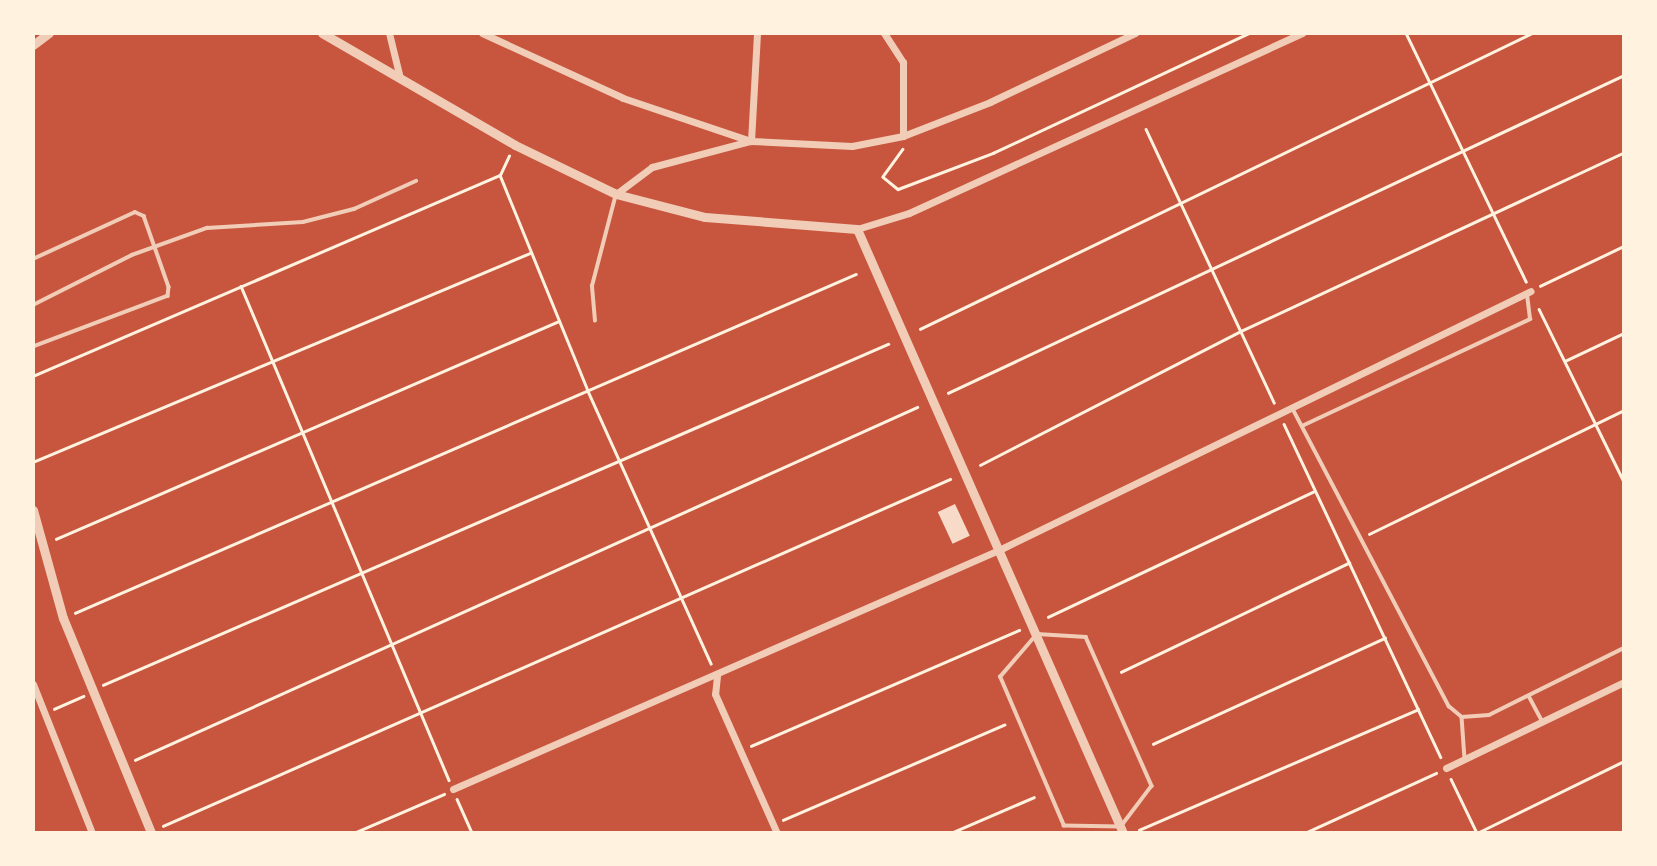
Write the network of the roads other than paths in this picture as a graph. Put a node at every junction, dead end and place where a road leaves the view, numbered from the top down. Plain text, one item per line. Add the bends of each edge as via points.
1 (49, 33) edge
2 (322, 33) edge
3 (388, 33) edge
4 (482, 33) edge
5 (757, 33) edge
6 (884, 33) edge
7 (1135, 33) edge
8 (1303, 33) edge
9 (33, 46) edge
10 (400, 78) junction
11 (903, 136) junction
12 (751, 141) junction
13 (416, 181) dead end
14 (616, 194) junction
15 (857, 229) junction
16 (156, 247) junction
17 (33, 259) edge
18 (1529, 292) joint
19 (33, 305) edge
20 (595, 321) dead end
21 (33, 347) edge
22 (1293, 407) junction
23 (1302, 426) junction
24 (33, 510) edge
25 (1001, 550) junction
26 (1037, 634) junction
27 (1624, 648) edge
28 (717, 676) junction
29 (1624, 682) edge
30 (33, 684) edge
31 (1529, 695) junction
32 (36, 698) edge
33 (1462, 717) junction
34 (1542, 722) junction
35 (1465, 759) junction
36 (1446, 768) road end
37 (453, 789) road end
38 (1122, 830) edge
39 (150, 832) edge
40 (92, 833) edge
41 (777, 833) edge

1 - 9 street
2 - 10 street
3 - 10 street
4 - 12 street via 623,98
5 - 12 street
6 - 11 street via 903,62
7 - 11 street
8 - 15 street via 909,213
10 - 14 street via 515,145
11 - 12 street via 852,146
12 - 14 street via 652,167
13 - 16 lane via 354,209 303,222 207,228
14 - 15 street via 705,217
14 - 20 lane via 592,286
15 - 25 street
16 - 17 lane via 144,216 135,212
16 - 19 lane
16 - 21 lane via 168,296
18 - 22 street
18 - 23 lane via 1530,319
22 - 23 lane
22 - 25 street
23 - 33 lane via 1449,706
24 - 39 street via 63,618
25 - 26 street
25 - 28 street
26 - 38 street
26 - 38 lane via 1086,637 1152,786
26 - 38 lane via 1000,677 1005,689 1064,825
27 - 31 lane
28 - 37 street
28 - 41 street via 715,694
29 - 34 street
30 - 32 street
31 - 33 lane via 1489,715
31 - 34 lane
32 - 40 street
33 - 35 lane
34 - 35 street
35 - 36 street

